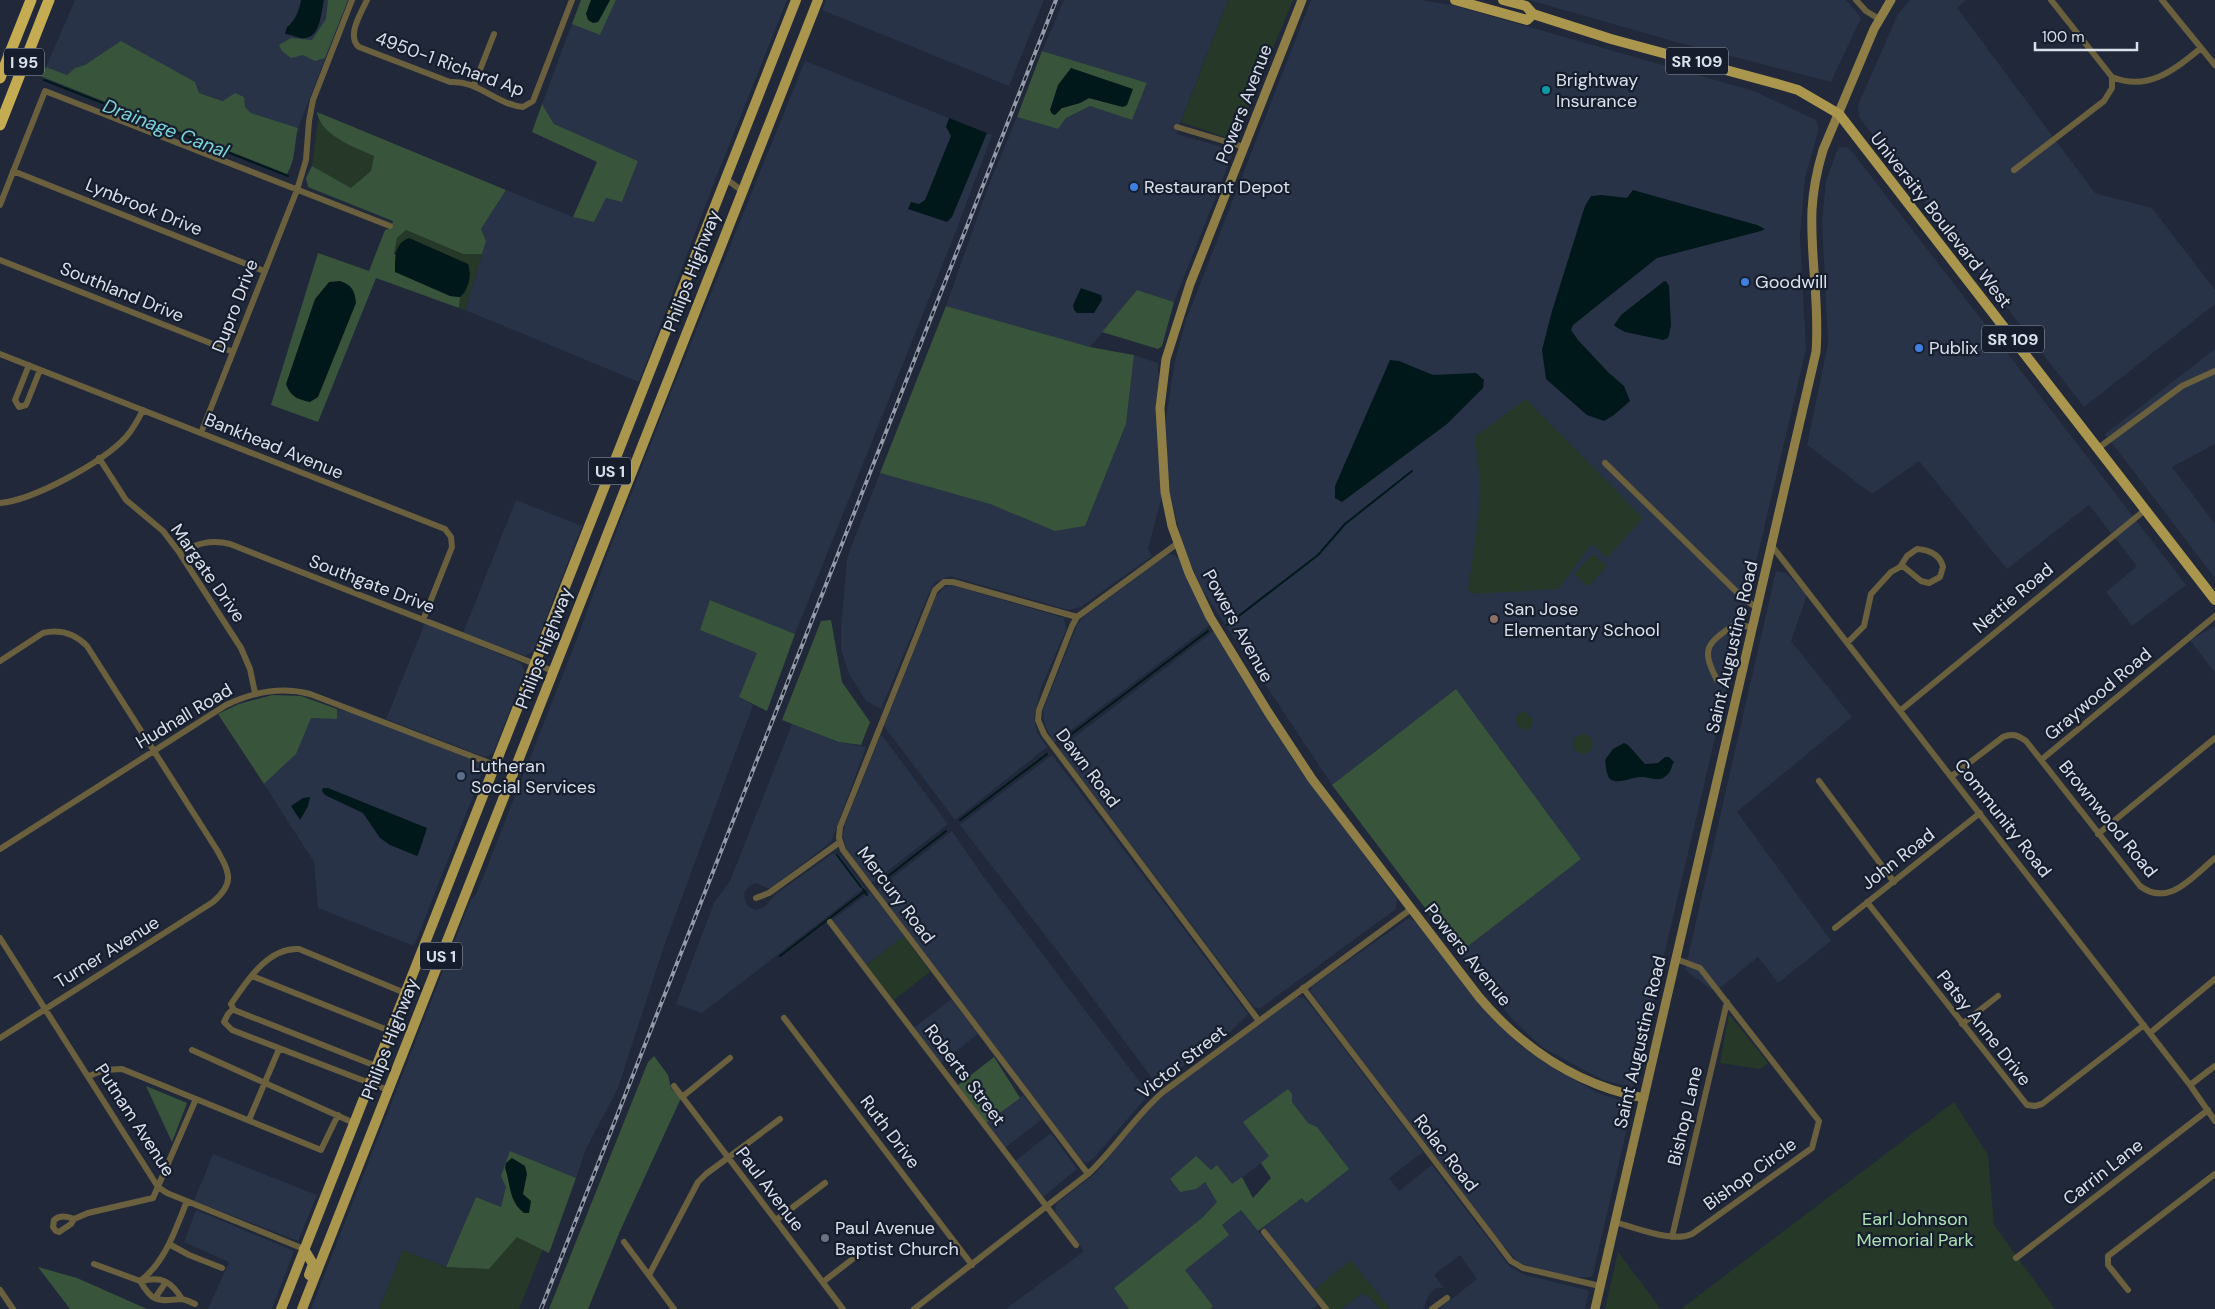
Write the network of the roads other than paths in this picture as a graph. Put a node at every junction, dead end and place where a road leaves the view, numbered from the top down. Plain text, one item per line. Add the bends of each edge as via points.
1 (31, 0) edge
2 (49, 0) edge
3 (352, 0) edge
4 (367, 0) edge
5 (572, 0) edge
6 (796, 0) edge
7 (818, 0) edge
8 (1302, 0) edge
9 (1455, 0) edge
10 (1504, 0) edge
11 (1856, 0) edge
12 (1891, 0) edge
13 (2051, 0) edge
14 (2162, 0) edge
15 (1482, 7) junction
16 (1533, 14) junction
17 (1879, 19) junction
18 (494, 34) dead end
19 (2201, 48) junction
20 (2215, 65) edge
21 (2112, 77) junction
22 (0, 78) edge
23 (474, 85) junction
24 (1839, 114) junction
25 (0, 125) edge
26 (1177, 127) dead end
27 (1244, 147) junction
28 (2014, 170) dead end
29 (13, 171) junction
30 (726, 179) junction
31 (297, 190) junction
32 (741, 190) junction
33 (0, 205) edge
34 (390, 226) dead end
35 (0, 260) edge
36 (264, 271) junction
37 (233, 352) junction
38 (0, 354) edge
39 (29, 365) junction
40 (40, 370) junction
41 (2215, 371) edge
42 (143, 410) junction
43 (201, 433) junction
44 (2098, 449) junction
45 (99, 458) junction
46 (1605, 463) dead end
47 (0, 503) edge
48 (2145, 510) junction
49 (1178, 542) junction
50 (1772, 546) junction
51 (179, 552) junction
52 (1900, 567) junction
53 (2215, 600) edge
54 (1758, 608) junction
55 (2215, 616) edge
56 (1077, 617) junction
57 (423, 620) junction
58 (1753, 627) junction
59 (1848, 642) junction
60 (0, 661) edge
61 (534, 664) junction
62 (553, 671) junction
63 (1717, 680) dead end
64 (255, 693) junction
65 (1901, 710) junction
66 (2215, 738) edge
67 (154, 751) junction
68 (2041, 760) junction
69 (495, 765) junction
70 (513, 772) junction
71 (1952, 776) junction
72 (1819, 781) dead end
73 (1980, 813) junction
74 (2098, 834) junction
75 (840, 842) junction
76 (0, 849) edge
77 (2215, 858) edge
78 (1894, 882) junction
79 (756, 898) dead end
80 (1867, 902) junction
81 (1411, 909) junction
82 (830, 922) dead end
83 (1835, 928) dead end
84 (0, 938) edge
85 (1676, 959) junction
86 (252, 976) junction
87 (2215, 979) edge
88 (1303, 988) junction
89 (405, 993) junction
90 (1998, 996) dead end
91 (1727, 1002) junction
92 (46, 1009) junction
93 (233, 1009) junction
94 (784, 1018) dead end
95 (1259, 1020) junction
96 (1962, 1024) junction
97 (2144, 1025) junction
98 (390, 1031) junction
99 (2150, 1033) junction
100 (0, 1038) edge
101 (279, 1049) junction
102 (192, 1050) dead end
103 (730, 1058) dead end
104 (376, 1066) junction
105 (2215, 1066) edge
106 (88, 1076) junction
107 (265, 1081) junction
108 (370, 1083) junction
109 (2190, 1085) junction
110 (674, 1086) dead end
111 (388, 1090) junction
112 (682, 1096) junction
113 (196, 1098) junction
114 (1644, 1098) junction
115 (2208, 1110) junction
116 (338, 1115) junction
117 (780, 1119) dead end
118 (249, 1120) junction
119 (2215, 1121) edge
120 (354, 1123) junction
121 (728, 1158) junction
122 (1088, 1174) junction
123 (2215, 1174) edge
124 (825, 1183) dead end
125 (158, 1187) junction
126 (187, 1201) junction
127 (1047, 1206) junction
128 (74, 1219) dead end
129 (776, 1220) junction
130 (1615, 1222) junction
131 (1264, 1232) dead end
132 (1672, 1237) junction
133 (624, 1242) dead end
134 (169, 1244) junction
135 (1076, 1245) dead end
136 (868, 1248) dead end
137 (304, 1249) junction
138 (2016, 1258) dead end
139 (94, 1264) dead end
140 (972, 1265) junction
141 (222, 1268) dead end
142 (648, 1275) junction
143 (140, 1281) junction
144 (166, 1282) junction
145 (823, 1282) junction
146 (1600, 1286) junction
147 (0, 1290) edge
148 (2128, 1290) dead end
149 (307, 1296) junction
150 (155, 1298) junction
151 (1447, 1298) dead end
152 (182, 1299) junction
153 (195, 1304) dead end
154 (285, 1304) edge
155 (13, 1309) edge
156 (281, 1309) edge
157 (302, 1309) edge
158 (674, 1309) edge
159 (843, 1309) edge
160 (914, 1309) edge
161 (1326, 1309) edge
162 (1432, 1309) edge
163 (1595, 1309) edge

1 - 22 highway, I 95
2 - 25 highway, I 95
3 - 31 street, Dupro Drive via 314,100 306,160
4 - 23 street, 4950-1 Richard Ap via 353,34 356,45 450,82 463,81
5 - 23 street, 4950-1 Richard Ap via 530,104 519,107
6 - 30 main road, Philips Highway / US 1
7 - 32 main road, Philips Highway / US 1
8 - 27 main road, Powers Avenue
9 - 15 main road, University Boulevard West / SR 109
10 - 15 main road via 1499,6 1488,3
10 - 16 main road, University Boulevard West / SR 109 via 1526,6
11 - 17 street
12 - 17 main road, Saint Augustine Road
13 - 21 street
14 - 19 street
15 - 16 main road, University Boulevard West / SR 109 via 1527,20
16 - 24 main road, University Boulevard West / SR 109 via 1612,39 1781,84
17 - 24 main road, Saint Augustine Road
18 - 23 street
19 - 20 street
19 - 21 street via 2162,77 2125,81
21 - 28 street via 2112,88 2104,102
24 - 44 main road, University Boulevard West / SR 109
24 - 50 main road, Saint Augustine Road via 1823,150 1814,185 1816,352
26 - 27 street
27 - 49 main road, Powers Avenue via 1175,325 1164,372 1160,408 1161,454 1168,509
29 - 31 street via 45,91
29 - 33 street
29 - 36 street, Lynbrook Drive
30 - 32 street
30 - 61 main road, Philips Highway / US 1
31 - 34 street
31 - 36 street, Dupro Drive
32 - 62 main road, Philips Highway / US 1
35 - 37 street, Southland Drive
36 - 37 street, Dupro Drive
37 - 43 street, Dupro Drive
38 - 39 street, Bankhead Avenue
39 - 40 street, Bankhead Avenue
39 - 40 street via 15,400 19,407 26,405
40 - 42 street, Bankhead Avenue
41 - 44 street via 2174,391
42 - 43 street, Bankhead Avenue
42 - 45 street via 125,438
43 - 57 street, Bankhead Avenue via 444,529 451,537 452,547
44 - 48 main road, University Boulevard West / SR 109
45 - 47 street via 43,491
45 - 51 street, Margate Drive via 126,500 163,531
46 - 54 street
48 - 53 main road, University Boulevard West / SR 109
48 - 65 street, Nettie Road
49 - 56 street, Dawn Road
49 - 81 main road, Powers Avenue via 1210,617 1268,712 1312,779
50 - 54 main road, Saint Augustine Road
50 - 59 street, Community Road
51 - 57 street, Southgate Drive via 200,543 225,542
51 - 64 street, Margate Drive via 241,648
52 - 52 street via 1929,583 1940,577 1943,567 1933,552 1917,549
52 - 59 street via 1871,594 1864,626
54 - 58 main road, Saint Augustine Road
55 - 68 street, Graywood Road
56 - 75 street, Mercury Road via 953,582 941,584 935,590 840,827
56 - 95 street, Dawn Road via 1039,710 1041,730
57 - 61 street, Southgate Drive
58 - 63 street via 1734,625 1708,648 1706,656
58 - 85 main road, Saint Augustine Road
59 - 65 street, Community Road
60 - 67 street via 43,633 58,631 73,635 87,646
61 - 62 street, Southgate Drive
61 - 69 main road, Philips Highway / US 1
62 - 70 main road, Philips Highway / US 1
64 - 67 street, Hudnall Road via 226,705
64 - 69 street, Hudnall Road via 292,690 310,694
65 - 71 street, Community Road
66 - 74 street
67 - 76 street, Hudnall Road
67 - 92 street, Turner Avenue via 227,868 229,881 213,902
68 - 71 street, Graywood Road via 2020,736 2009,735
68 - 74 street, Brownwood Road
69 - 70 street, Hudnall Road
69 - 89 main road, Philips Highway / US 1
70 - 111 main road, Philips Highway / US 1
71 - 73 street, Community Road
72 - 78 street
73 - 78 street, John Road
73 - 97 street, Community Road
74 - 77 street, Brownwood Road via 2140,886 2153,894 2178,889
75 - 79 street via 769,893
75 - 122 street, Mercury Road
78 - 80 street, John Road
80 - 83 street, John Road
80 - 96 street, Patsy Anne Drive
81 - 88 street, Victor Street
81 - 114 main road, Powers Avenue via 1491,1011 1531,1048 1583,1079
82 - 127 street, Roberts Street
84 - 92 street, Putnam Avenue
85 - 91 street, Bishop Circle via 1700,968
85 - 114 main road, Saint Augustine Road
86 - 89 street via 276,954 299,949
86 - 93 street via 232,1004
86 - 98 street
87 - 99 street
88 - 95 street, Victor Street
88 - 146 street, Rolac Road via 1511,1261 1523,1268
89 - 98 main road, Philips Highway / US 1
90 - 96 street
91 - 132 street, Bishop Lane
91 - 132 street, Bishop Circle via 1819,1122 1812,1148 1692,1234 1683,1238
92 - 100 street, Turner Avenue
92 - 106 street, Putnam Avenue
93 - 101 street via 224,1022 232,1030
93 - 104 street
94 - 140 street, Ruth Drive
95 - 122 street, Victor Street via 1156,1098
96 - 97 street, Patsy Anne Drive via 2022,1101 2035,1106 2060,1091
97 - 99 street, Community Road
98 - 104 main road, Philips Highway / US 1
99 - 109 street, Community Road
101 - 107 street
101 - 108 street
102 - 107 street
103 - 112 street
104 - 108 main road, Philips Highway / US 1
105 - 109 street
106 - 113 street via 104,1070 122,1069
106 - 125 street, Putnam Avenue
107 - 116 street
107 - 118 street
108 - 111 street
108 - 120 main road, Philips Highway / US 1
109 - 115 street, Community Road
110 - 112 street, Paul Avenue
111 - 149 main road, Philips Highway / US 1
112 - 121 street, Paul Avenue
113 - 118 street
113 - 125 street
114 - 130 main road, Saint Augustine Road
115 - 119 street, Community Road
115 - 138 street, Carrin Lane
116 - 118 street via 320,1150
116 - 120 street
117 - 121 street
120 - 137 main road, Philips Highway / US 1
121 - 129 street, Paul Avenue
121 - 142 street via 706,1174 691,1191
122 - 127 street, Victor Street
123 - 148 street via 2108,1256 2108,1265
124 - 129 street
125 - 126 street, Putnam Avenue
125 - 128 street via 153,1198
126 - 134 street
126 - 137 street, Putnam Avenue
127 - 135 street, Roberts Street
127 - 140 street, Victor Street
129 - 145 street, Paul Avenue
130 - 132 street, Bishop Circle
130 - 146 main road, Saint Augustine Road
131 - 161 street
133 - 142 street
134 - 141 street
134 - 143 street via 151,1272
136 - 145 street
137 - 149 main road via 313,1264 306,1285
137 - 154 main road, Philips Highway / US 1
139 - 143 street
140 - 160 street, Victor Street
142 - 158 street
143 - 144 street via 155,1278
143 - 150 street via 148,1294
144 - 150 street
144 - 152 street
145 - 159 street, Paul Avenue
146 - 163 main road, Saint Augustine Road
147 - 155 street
149 - 157 main road, Philips Highway / US 1
150 - 152 street via 172,1302
151 - 162 street
152 - 153 street
154 - 156 main road, Philips Highway / US 1

